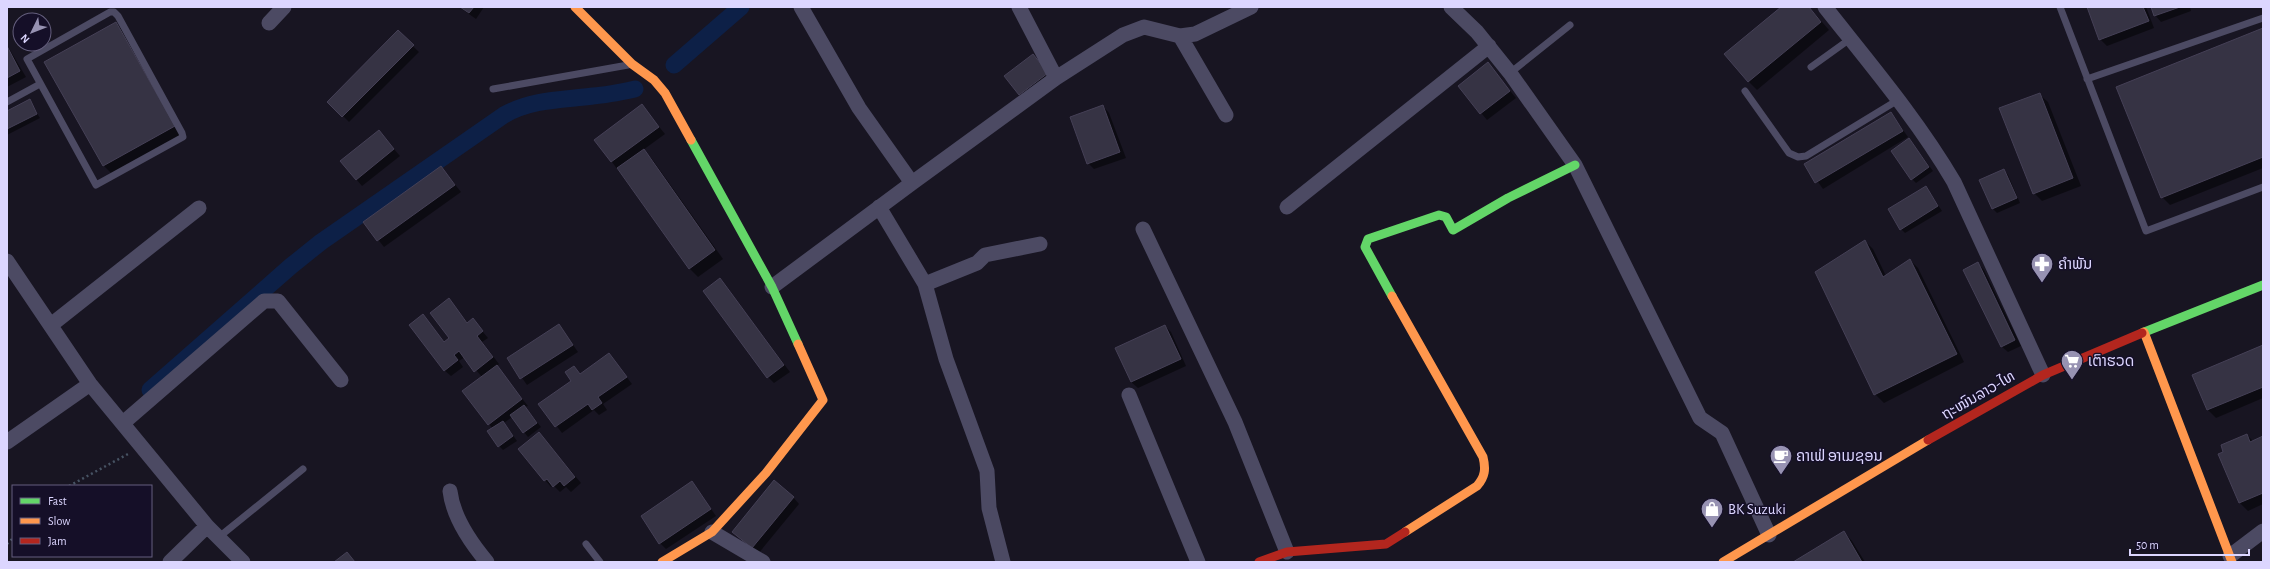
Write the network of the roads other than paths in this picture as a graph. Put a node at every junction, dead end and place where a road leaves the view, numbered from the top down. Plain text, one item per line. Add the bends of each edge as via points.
1 (284, 7) edge
2 (575, 7) edge
3 (801, 7) edge
4 (1019, 7) edge
5 (1251, 7) edge
6 (1451, 7) edge
7 (1825, 7) edge
8 (2060, 7) edge
9 (2263, 18) edge
10 (269, 23) dead end
11 (1570, 25) dead end
12 (1180, 36) junction
13 (1850, 39) junction
14 (1489, 46) junction
15 (632, 64) junction
16 (1811, 67) dead end
17 (1510, 73) junction
18 (1056, 78) junction
19 (2087, 79) junction
20 (40, 84) junction
21 (493, 89) dead end
22 (1745, 92) dead end
23 (1898, 100) junction
24 (7, 102) edge
25 (1226, 115) dead end
26 (1574, 165) junction
27 (912, 183) junction
28 (2263, 187) edge
29 (879, 207) junction
30 (1287, 207) dead end
31 (199, 208) dead end
32 (1143, 229) dead end
33 (1040, 244) dead end
34 (7, 261) edge
35 (924, 284) junction
36 (2263, 285) edge
37 (772, 287) junction
38 (51, 325) junction
39 (2144, 332) junction
40 (2043, 375) junction
41 (341, 380) dead end
42 (90, 384) junction
43 (1129, 395) dead end
44 (123, 423) junction
45 (7, 442) edge
46 (303, 469) dead end
47 (450, 491) dead end
48 (207, 526) junction
49 (2263, 531) edge
50 (712, 532) junction
51 (1770, 535) junction
52 (219, 537) junction
53 (586, 544) dead end
54 (1288, 552) junction
55 (1740, 558) edge
56 (2231, 559) edge
57 (170, 562) edge
58 (243, 562) edge
59 (487, 562) edge
60 (600, 562) edge
61 (662, 562) edge
62 (763, 562) edge
63 (1003, 562) edge
64 (1198, 562) edge
65 (1259, 562) edge
66 (1723, 562) edge

1 - 10 street
2 - 15 street
3 - 27 street via 859,108
4 - 18 street
5 - 12 street via 1195,34
6 - 14 street
7 - 13 street
8 - 19 lane
9 - 19 lane
11 - 17 lane
12 - 18 street via 1144,27 1123,35
12 - 25 street
13 - 16 lane
13 - 23 street
14 - 17 street
14 - 30 street
15 - 21 lane
15 - 37 street via 654,80 665,93
17 - 26 street
18 - 27 street
19 - 28 lane via 2146,231
20 - 20 lane via 96,185 183,137 114,12 29,56 28,63
20 - 24 lane
22 - 23 lane via 1789,153 1798,157 1806,156
23 - 40 street via 1954,182
26 - 51 street via 1700,418 1722,433
26 - 54 street via 1508,198 1453,230 1446,217 1439,215 1368,239 1365,243 1483,456 1486,474 1477,486 1386,544
27 - 29 street
29 - 35 street
29 - 37 street
31 - 38 street
32 - 54 street via 1235,422
33 - 35 street via 985,255 977,263
34 - 38 street
35 - 63 street via 946,359 987,471 989,508
36 - 39 street, ຖະໜົນລາວ-ໄທ
37 - 50 street via 823,400 766,473
38 - 42 street
39 - 40 street, ຖະໜົນລາວ-ໄທ
39 - 56 street
40 - 51 street, ຖະໜົນລາວ-ໄທ via 1979,410
41 - 44 street via 278,301 264,301
42 - 44 street
42 - 45 street
43 - 64 street
44 - 48 street
46 - 52 lane
47 - 59 street via 451,501 466,532
48 - 52 street
48 - 57 street
49 - 56 street
50 - 61 street
50 - 62 street
51 - 55 street, ຖະໜົນລາວ-ໄທ
52 - 58 street
53 - 60 lane
54 - 65 street
55 - 66 street, ຖະໜົນລາວ-ໄທ

